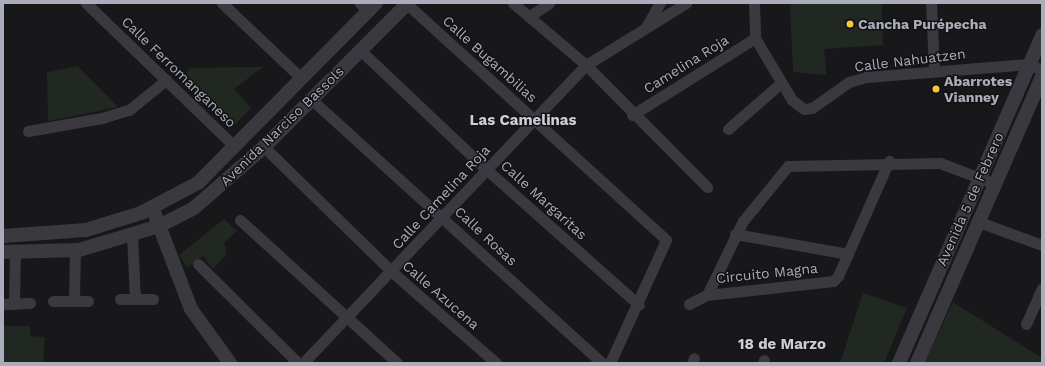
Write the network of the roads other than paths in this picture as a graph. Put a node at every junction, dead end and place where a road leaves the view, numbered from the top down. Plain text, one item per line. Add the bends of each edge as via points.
1 (86, 3) edge
2 (222, 3) edge
3 (407, 3) edge
4 (513, 3) edge
5 (549, 3) edge
6 (660, 3) edge
7 (686, 3) edge
8 (754, 3) edge
9 (931, 3) edge
10 (368, 6) edge
11 (530, 16) junction
12 (645, 30) junction
13 (1042, 35) edge
14 (755, 38) junction
15 (360, 50) junction
16 (1029, 64) junction
17 (586, 65) junction
18 (934, 70) junction
19 (1042, 70) edge
20 (1042, 77) edge
21 (301, 78) junction
22 (166, 80) junction
23 (782, 83) junction
24 (312, 100) junction
25 (632, 115) junction
26 (535, 119) junction
27 (728, 129) dead end
28 (28, 131) dead end
29 (234, 146) junction
30 (264, 147) junction
31 (889, 161) junction
32 (487, 170) junction
33 (980, 178) junction
34 (996, 184) junction
35 (707, 187) dead end
36 (152, 207) junction
37 (443, 217) junction
38 (240, 220) dead end
39 (980, 222) junction
40 (158, 226) junction
41 (735, 234) junction
42 (132, 235) junction
43 (3, 236) edge
44 (1042, 245) edge
45 (75, 250) junction
46 (9, 252) edge
47 (848, 254) junction
48 (198, 264) dead end
49 (392, 271) junction
50 (1042, 288) edge
51 (707, 295) junction
52 (120, 299) dead end
53 (135, 299) junction
54 (153, 299) dead end
55 (74, 301) junction
56 (88, 301) dead end
57 (53, 302) dead end
58 (30, 303) dead end
59 (8, 304) edge
60 (689, 304) dead end
61 (639, 305) junction
62 (348, 318) junction
63 (1026, 324) dead end
64 (906, 346) junction
65 (920, 357) edge
66 (230, 363) edge
67 (298, 363) edge
68 (303, 363) edge
69 (397, 363) edge
70 (496, 363) edge
71 (602, 363) edge
72 (610, 363) edge
73 (899, 363) edge

1 - 22 street, Calle Ferromanganeso
2 - 21 street
3 - 15 street, Avenida Narciso Bassols
3 - 26 street, Calle Bugambilias
4 - 11 street
5 - 11 street
6 - 12 street
7 - 12 street, Calle Camelina Roja
8 - 14 street
9 - 18 street
10 - 21 street, Avenida Narciso Bassols
11 - 17 street
12 - 17 street, Calle Camelina Roja
13 - 16 street, Avenida 5 de Febrero
14 - 23 street, Calle Nahuatzen
14 - 25 street, Camelina Roja
15 - 24 street, Avenida Narciso Bassols
15 - 32 street, Calle Margaritas
16 - 18 street, Calle Nahuatzen
16 - 19 street, Calle Nahuatzen
16 - 33 street, Avenida 5 de Febrero
17 - 25 street
17 - 26 street, Calle Camelina Roja
18 - 23 street, Calle Nahuatzen via 849,82 812,108 804,109 792,100
20 - 34 street, Avenida 5 de Febrero
21 - 29 street, Avenida Narciso Bassols
22 - 28 street via 129,110 102,118
22 - 29 street, Calle Ferromanganeso
23 - 27 street
24 - 30 street, Avenida Narciso Bassols
24 - 37 street, Calle Rosas
25 - 35 street
26 - 32 street, Calle Camelina Roja
26 - 61 street, Calle Bugambilias via 666,240
29 - 36 street, Avenida Narciso Bassols via 198,183
30 - 40 street, Avenida Narciso Bassols via 194,208
30 - 49 street, Calle Azucena
31 - 33 street, Circuito Magna via 940,163
31 - 41 street, Circuito Magna via 788,166
31 - 47 street, Circuito Magna
32 - 37 street, Calle Camelina Roja
32 - 61 street, Calle Margaritas
33 - 34 street, Circuito Magna
33 - 64 street, Avenida 5 de Febrero
34 - 39 street, Avenida 5 de Febrero
36 - 40 street
36 - 43 street, Avenida Narciso Bassols via 86,230
37 - 49 street, Calle Camelina Roja
37 - 71 street, Calle Rosas
38 - 62 street
39 - 44 street
39 - 65 street, Avenida 5 de Febrero
40 - 42 street, Avenida Narciso Bassols
40 - 66 street via 191,309
41 - 47 street
41 - 51 street, Circuito Magna
42 - 45 street, Avenida Narciso Bassols
42 - 53 street
45 - 46 street, Avenida Narciso Bassols
45 - 55 street
46 - 59 street
47 - 51 street, Circuito Magna via 833,281
48 - 67 street
49 - 62 street, Calle Camelina Roja
49 - 70 street, Calle Azucena
50 - 63 street
51 - 60 street
52 - 53 street
53 - 54 street
55 - 56 street
55 - 57 street
58 - 59 street
61 - 72 street, Calle Bugambilias
62 - 68 street, Calle Camelina Roja
62 - 69 street
64 - 65 street
64 - 73 street, Avenida 5 de Febrero

